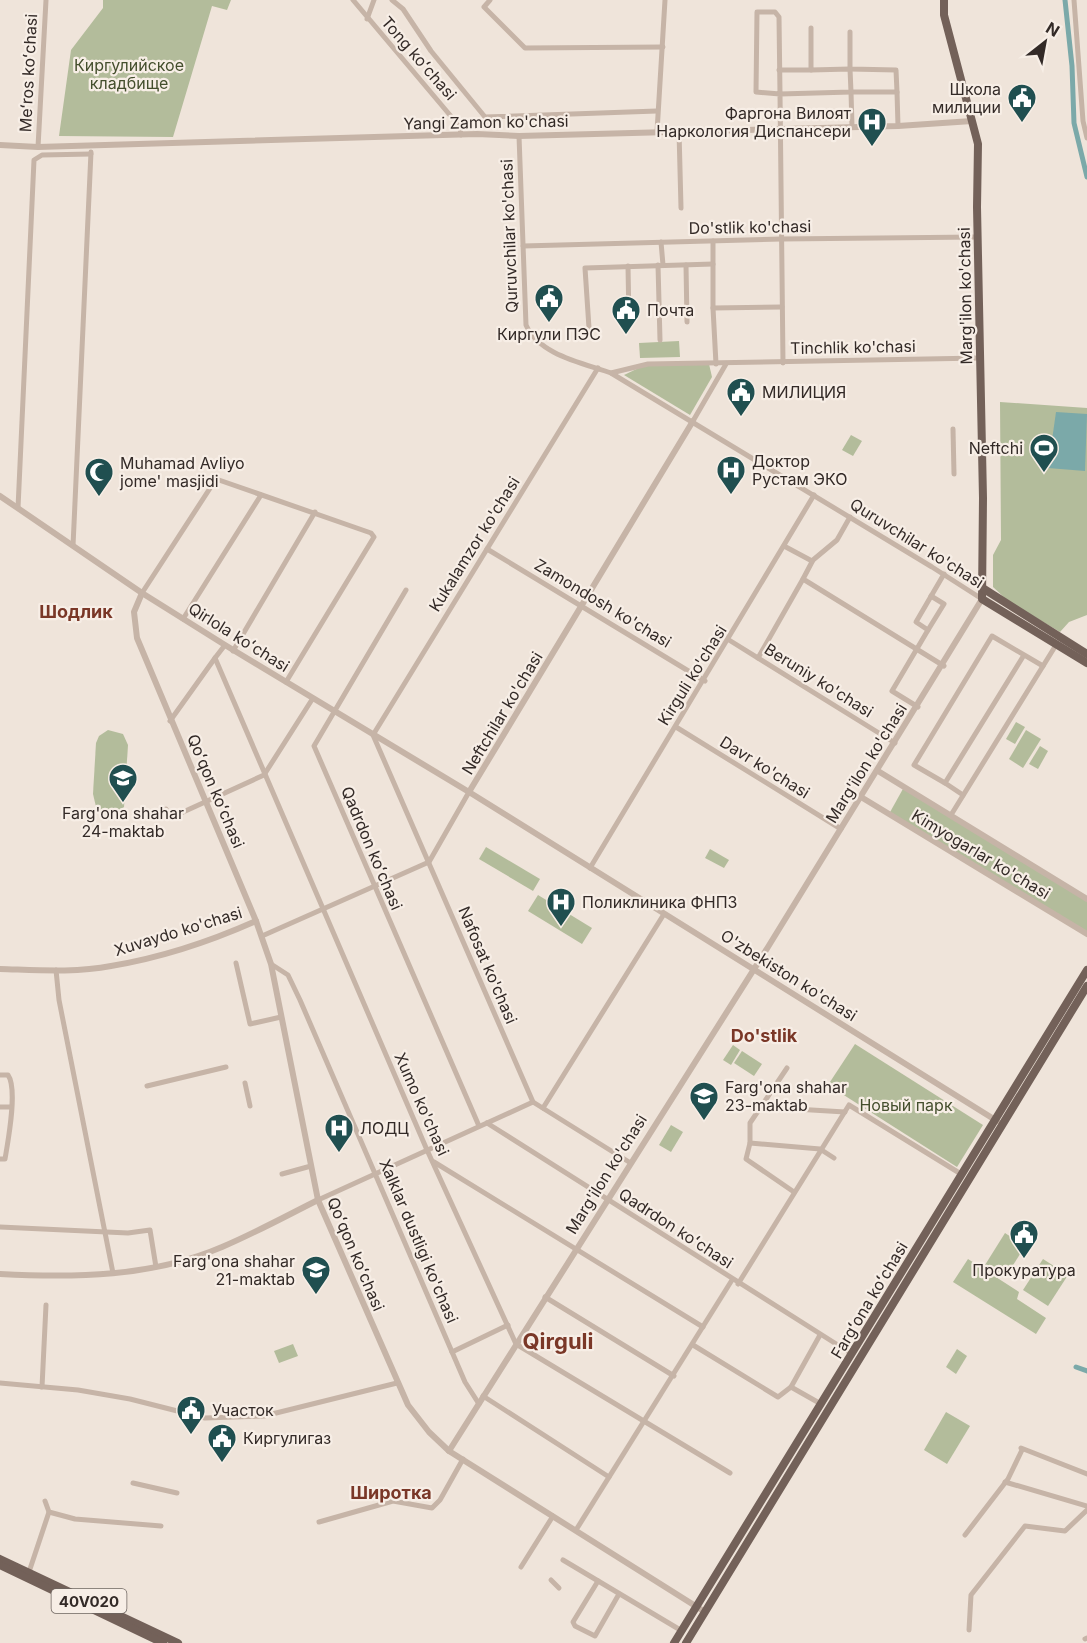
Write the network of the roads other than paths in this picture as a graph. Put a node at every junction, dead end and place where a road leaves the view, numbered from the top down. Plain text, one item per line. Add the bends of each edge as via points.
1 (46, 0) edge
2 (353, 0) edge
3 (374, 0) edge
4 (392, 0) edge
5 (490, 0) edge
6 (665, 0) edge
7 (944, 0) edge
8 (1074, 0) edge
9 (367, 19) junction
10 (811, 28) dead end
11 (850, 32) dead end
12 (663, 47) junction
13 (850, 69) junction
14 (779, 70) junction
15 (811, 70) junction
16 (851, 92) junction
17 (897, 92) junction
18 (780, 94) junction
19 (657, 111) junction
20 (1085, 120) edge
21 (972, 121) junction
22 (852, 126) junction
23 (898, 126) junction
24 (779, 128) junction
25 (679, 131) junction
26 (657, 132) junction
27 (461, 135) junction
28 (519, 136) junction
29 (1087, 138) edge
30 (92, 144) junction
31 (0, 145) edge
32 (38, 147) junction
33 (91, 154) junction
34 (681, 208) dead end
35 (977, 237) junction
36 (781, 239) junction
37 (713, 241) junction
38 (661, 242) junction
39 (523, 246) junction
40 (713, 264) junction
41 (660, 265) junction
42 (686, 265) junction
43 (628, 266) junction
44 (782, 307) junction
45 (713, 308) junction
46 (629, 322) dead end
47 (687, 322) dead end
48 (589, 328) dead end
49 (660, 340) dead end
50 (980, 358) junction
51 (783, 363) junction
52 (716, 364) junction
53 (726, 364) junction
54 (598, 368) junction
55 (611, 373) junction
56 (693, 422) junction
57 (953, 429) dead end
58 (954, 474) dead end
59 (261, 495) junction
60 (814, 495) junction
61 (0, 496) edge
62 (18, 508) junction
63 (315, 512) junction
64 (850, 517) junction
65 (73, 546) junction
66 (784, 546) junction
67 (487, 549) junction
68 (812, 561) junction
69 (944, 574) junction
70 (802, 579) junction
71 (984, 589) junction
72 (406, 590) dead end
73 (142, 593) junction
74 (931, 596) junction
75 (982, 599) junction
76 (582, 607) junction
77 (183, 619) junction
78 (928, 630) junction
79 (729, 640) junction
80 (225, 645) junction
81 (1056, 645) junction
82 (917, 649) junction
83 (234, 651) junction
84 (1087, 654) edge
85 (1024, 655) junction
86 (215, 658) junction
87 (758, 658) junction
88 (1087, 663) edge
89 (944, 666) junction
90 (1043, 666) junction
91 (705, 681) junction
92 (286, 682) junction
93 (313, 698) junction
94 (918, 707) junction
95 (334, 711) junction
96 (171, 721) junction
97 (676, 727) junction
98 (373, 735) junction
99 (894, 743) junction
100 (878, 771) junction
101 (264, 775) junction
102 (945, 783) junction
103 (469, 792) junction
104 (963, 795) junction
105 (861, 797) junction
106 (207, 802) junction
107 (166, 809) dead end
108 (951, 815) junction
109 (841, 829) junction
110 (429, 862) junction
111 (590, 868) junction
112 (373, 886) junction
113 (1087, 899) edge
114 (322, 909) junction
115 (664, 914) junction
116 (256, 921) junction
117 (1087, 934) edge
118 (262, 936) junction
119 (236, 963) dead end
120 (271, 964) junction
121 (0, 969) edge
122 (753, 969) junction
123 (56, 970) junction
124 (1087, 970) edge
125 (1087, 986) edge
126 (281, 1017) junction
127 (226, 1067) dead end
128 (787, 1068) dead end
129 (0, 1075) edge
130 (245, 1083) dead end
131 (147, 1086) dead end
132 (533, 1102) junction
133 (250, 1106) dead end
134 (0, 1107) edge
135 (10, 1107) junction
136 (760, 1107) junction
137 (543, 1108) junction
138 (845, 1112) junction
139 (995, 1119) junction
140 (487, 1123) junction
141 (1003, 1124) junction
142 (479, 1126) junction
143 (750, 1143) junction
144 (820, 1149) junction
145 (427, 1150) junction
146 (834, 1158) dead end
147 (0, 1160) edge
148 (432, 1161) junction
149 (629, 1162) junction
150 (311, 1167) junction
151 (282, 1174) dead end
152 (375, 1174) junction
153 (961, 1174) junction
154 (794, 1192) junction
155 (606, 1199) junction
156 (318, 1200) junction
157 (0, 1227) edge
158 (106, 1232) junction
159 (575, 1248) junction
160 (156, 1267) junction
161 (113, 1273) junction
162 (0, 1274) edge
163 (735, 1282) junction
164 (545, 1297) junction
165 (46, 1305) dead end
166 (508, 1325) junction
167 (704, 1327) junction
168 (820, 1335) junction
169 (516, 1344) junction
170 (693, 1346) junction
171 (452, 1352) junction
172 (852, 1354) junction
173 (674, 1376) junction
174 (0, 1383) edge
175 (397, 1383) junction
176 (42, 1387) junction
177 (791, 1387) junction
178 (483, 1396) junction
179 (479, 1404) junction
180 (821, 1404) junction
181 (645, 1422) junction
182 (449, 1451) junction
183 (463, 1459) junction
184 (730, 1473) dead end
185 (1087, 1474) edge
186 (609, 1477) junction
187 (1005, 1482) junction
188 (133, 1483) dead end
189 (177, 1493) dead end
190 (45, 1501) dead end
191 (1087, 1508) edge
192 (49, 1512) junction
193 (553, 1516) junction
194 (319, 1522) dead end
195 (161, 1526) dead end
196 (576, 1530) junction
197 (965, 1535) dead end
198 (0, 1559) edge
199 (563, 1560) dead end
200 (0, 1565) edge
201 (521, 1567) dead end
202 (29, 1572) junction
203 (551, 1580) dead end
204 (598, 1581) junction
205 (559, 1588) dead end
206 (619, 1594) junction
207 (697, 1606) junction
208 (705, 1612) junction
209 (969, 1630) dead end
210 (682, 1631) junction
211 (173, 1642) edge
212 (163, 1643) edge
213 (674, 1643) edge
214 (686, 1643) edge

1 - 32 street, Meʻros koʻchasi
2 - 9 street, Tong koʻchasi
3 - 9 street
4 - 19 street via 403,9 431,51 485,117
5 - 12 street via 484,7 525,48
6 - 12 street
7 - 21 main road, Marg'ilon ko'chasi
8 - 20 street
9 - 27 street, Tong koʻchasi via 460,127
10 - 15 street
11 - 13 street
12 - 19 street
13 - 15 street
13 - 16 street
13 - 17 street via 896,70
14 - 15 street
14 - 18 street
14 - 18 street via 778,13 757,12 756,92
16 - 17 street
16 - 18 street
16 - 22 street
17 - 23 street
18 - 24 street
19 - 26 street
20 - 29 street
21 - 23 street, Yangi Zamon ko'chasi
21 - 35 main road, Marg'ilon ko'chasi via 978,144
22 - 23 street, Yangi Zamon ko'chasi
22 - 24 street, Yangi Zamon ko'chasi
24 - 25 street, Yangi Zamon ko'chasi
24 - 36 street
25 - 26 street, Yangi Zamon ko'chasi
25 - 34 street
26 - 28 street, Yangi Zamon ko'chasi
27 - 28 street, Yangi Zamon ko'chasi
27 - 30 street, Yangi Zamon ko'chasi
28 - 39 street, Quruvchilar ko'chasi
30 - 32 street, Yangi Zamon ko'chasi
30 - 33 street
31 - 32 street, Yangi Zamon ko'chasi
33 - 62 street via 42,155 34,160
33 - 65 street
35 - 36 street, Do'stlik ko'chasi
35 - 50 main road, Marg'ilon ko'chasi
36 - 37 street, Do'stlik ko'chasi
36 - 44 street
37 - 38 street, Do'stlik ko'chasi
37 - 40 street
38 - 39 street, Do'stlik ko'chasi
38 - 41 street
39 - 54 street, Quruvchilar ko'chasi via 529,332 549,349
40 - 42 street
40 - 45 street
41 - 42 street
41 - 43 street
41 - 49 street
42 - 47 street
43 - 46 street
43 - 48 street via 585,268
44 - 45 street
44 - 51 street
45 - 52 street
50 - 51 street, Tinchlik ko'chasi
50 - 71 main road, Marg'ilon ko'chasi
51 - 53 street, Tinchlik ko'chasi
52 - 53 street, Tinchlik ko'chasi
52 - 55 street, Tinchlik ko'chasi via 648,364
53 - 56 street
54 - 55 street, Quruvchilar ko'chasi
54 - 67 street, Kukalamzor ko'chasi
55 - 56 street, Quruvchilar ko'chasi
56 - 60 street, Quruvchilar ko'chasi
56 - 76 street, Neftchilar ko'chasi
57 - 58 street
59 - 63 street
59 - 73 street via 216,479
59 - 77 street
60 - 64 street, Quruvchilar ko'chasi
60 - 66 street, Kirguli ko'chasi
61 - 62 street, Qirlola koʻchasi
62 - 65 street, Qirlola koʻchasi
63 - 83 street
63 - 92 street via 374,537
64 - 68 street via 837,540
64 - 69 street, Quruvchilar ko'chasi
65 - 73 street, Qirlola koʻchasi
66 - 68 street
66 - 79 street, Kirguli ko'chasi
67 - 76 street, Zamondosh ko'chasi
67 - 98 street, Kukalamzor ko'chasi
68 - 70 street
69 - 74 street
69 - 75 street, Quruvchilar ko'chasi
70 - 82 street
70 - 87 street
71 - 75 main road, Marg'ilon ko'chasi
71 - 84 main road, Quruvchilar ko'chasi
72 - 95 street, Qadrdon koʻchasi
73 - 77 street, Qirlola koʻchasi
73 - 96 street, Qoʻqon koʻchasi via 134,612 137,638
74 - 78 street via 916,622
74 - 78 street via 944,604
75 - 81 main road, Quruvchilar ko'chasi
75 - 89 street, Marg'ilon ko'chasi
76 - 91 street, Zamondosh ko'chasi
76 - 103 street, Neftchilar ko'chasi
77 - 80 street, Qirlola koʻchasi
78 - 82 street
79 - 87 street, Beruniy ko'chasi
79 - 91 street, Kirguli ko'chasi
80 - 83 street, Qirlola koʻchasi
80 - 86 street
81 - 88 main road, Quruvchilar ko'chasi
81 - 90 street
82 - 89 street
82 - 94 street via 892,691
83 - 92 street, Qirlola koʻchasi
85 - 90 street
85 - 102 street
85 - 102 street via 992,636 914,765
86 - 96 street
86 - 101 street, Xumo ko'chasi
87 - 99 street, Beruniy ko'chasi
89 - 94 street, Marg'ilon ko'chasi
90 - 104 street
91 - 97 street, Kirguli ko'chasi
92 - 93 street, Qirlola koʻchasi
93 - 95 street, Qirlola koʻchasi
93 - 101 street
94 - 99 street, Marg'ilon ko'chasi
95 - 98 street, Qirlola koʻchasi
95 - 112 street, Qadrdon koʻchasi via 314,746
96 - 106 street, Qoʻqon koʻchasi
97 - 109 street, Davr ko'chasi
97 - 111 street, Kirguli ko'chasi
98 - 103 street, Qirlola koʻchasi
98 - 110 street, Nafosat ko'chasi
99 - 100 street, Marg'ilon ko'chasi
100 - 105 street, Marg'ilon ko'chasi
100 - 108 street, Kimyogarlar ko'chasi
101 - 106 street
101 - 114 street, Xumo ko'chasi
102 - 104 street
103 - 110 street, Neftchilar ko'chasi
103 - 111 street, O'zbekiston ko'chasi
104 - 108 street
105 - 109 street, Marg'ilon ko'chasi
105 - 117 street, Kimyogarlar ko'chasi
106 - 107 street via 170,818
106 - 116 street, Qoʻqon koʻchasi
108 - 113 street, Kimyogarlar ko'chasi
109 - 122 street, Marg'ilon ko'chasi
110 - 112 street
110 - 132 street, Nafosat ko'chasi
111 - 115 street, O'zbekiston ko'chasi
112 - 114 street
112 - 142 street, Qadrdon koʻchasi
114 - 118 street
114 - 145 street, Xumo ko'chasi
115 - 122 street, O'zbekiston ko'chasi
115 - 137 street
116 - 118 street, Qoʻqon koʻchasi
116 - 123 street, Xuvaydo ko'chasi via 153,956 110,966
118 - 120 street, Qoʻqon koʻchasi
119 - 126 street via 250,1024
120 - 126 street, Qoʻqon koʻchasi
120 - 152 street, Xalklar dustligi ko'chasi via 288,975
121 - 123 street, Xuvaydo ko'chasi
122 - 139 street, O'zbekiston ko'chasi
122 - 149 street, Marg'ilon ko'chasi
123 - 158 street
124 - 139 main road, Fargʻona koʻchasi
125 - 141 main road, Fargʻona koʻchasi
126 - 150 street, Qoʻqon koʻchasi
127 - 131 street
128 - 136 street
129 - 135 street via 8,1076 12,1082
130 - 133 street
132 - 137 street
132 - 140 street
134 - 135 street
135 - 147 street via 5,1159
136 - 138 street
136 - 143 street via 750,1123
137 - 149 street
138 - 144 street
138 - 153 street via 849,1105
139 - 141 street, O'zbekiston ko'chasi
139 - 153 main road, Fargʻona koʻchasi
140 - 142 street
140 - 155 street, Qadrdon koʻchasi
141 - 208 main road, Fargʻona koʻchasi
142 - 145 street
143 - 144 street
143 - 154 street via 746,1159
144 - 146 street
144 - 154 street
145 - 148 street, Xumo ko'chasi
145 - 152 street
148 - 159 street
148 - 166 street, Xumo ko'chasi
149 - 155 street, Marg'ilon ko'chasi
150 - 151 street
150 - 156 street, Qoʻqon koʻchasi
152 - 156 street
152 - 171 street, Xalklar dustligi ko'chasi
153 - 172 main road, Fargʻona koʻchasi
154 - 163 street
155 - 159 street, Marg'ilon ko'chasi
155 - 163 street, Qadrdon koʻchasi
156 - 160 street via 221,1248
156 - 175 street, Qoʻqon koʻchasi
157 - 158 street
158 - 160 street via 150,1230
158 - 161 street
159 - 164 street, Marg'ilon ko'chasi
159 - 167 street
160 - 161 street
161 - 162 street
163 - 167 street
163 - 168 street, Qadrdon koʻchasi
164 - 169 street, Marg'ilon ko'chasi
164 - 173 street
165 - 176 street
166 - 169 street, Xumo ko'chasi
166 - 171 street
167 - 170 street
168 - 172 street, Qadrdon koʻchasi
168 - 177 street
169 - 178 street, Marg'ilon ko'chasi
169 - 181 street
170 - 173 street
170 - 177 street via 778,1397
171 - 179 street, Xalklar dustligi ko'chasi
172 - 180 main road, Fargʻona koʻchasi
173 - 181 street
174 - 176 street
175 - 176 street via 264,1416 205,1418 127,1398
175 - 182 street, Qoʻqon koʻchasi via 408,1405
177 - 180 street
178 - 179 street, Marg'ilon ko'chasi
178 - 186 street
179 - 182 street, Marg'ilon ko'chasi
180 - 207 main road, Fargʻona koʻchasi
181 - 184 street
181 - 186 street
182 - 183 street, Qoʻqon koʻchasi
183 - 193 street, Qoʻqon koʻchasi
183 - 194 street via 432,1508 393,1501
185 - 187 street via 1021,1449
186 - 196 street
187 - 191 street
187 - 197 street
188 - 189 street
190 - 192 street
191 - 209 street via 1065,1531 1026,1526 971,1595
192 - 195 street via 75,1519
192 - 202 street
193 - 196 street, Qoʻqon koʻchasi
193 - 201 street
196 - 207 street, Qoʻqon koʻchasi
198 - 202 main road, 40V020
199 - 204 street
200 - 212 main road
202 - 211 main road, 40V020
203 - 205 street
204 - 206 street
204 - 206 street via 574,1626 595,1636
206 - 210 street
207 - 208 street, Qoʻqon koʻchasi
207 - 210 main road, Fargʻona koʻchasi
208 - 214 main road, Fargʻona koʻchasi
210 - 213 main road, Fargʻona koʻchasi

